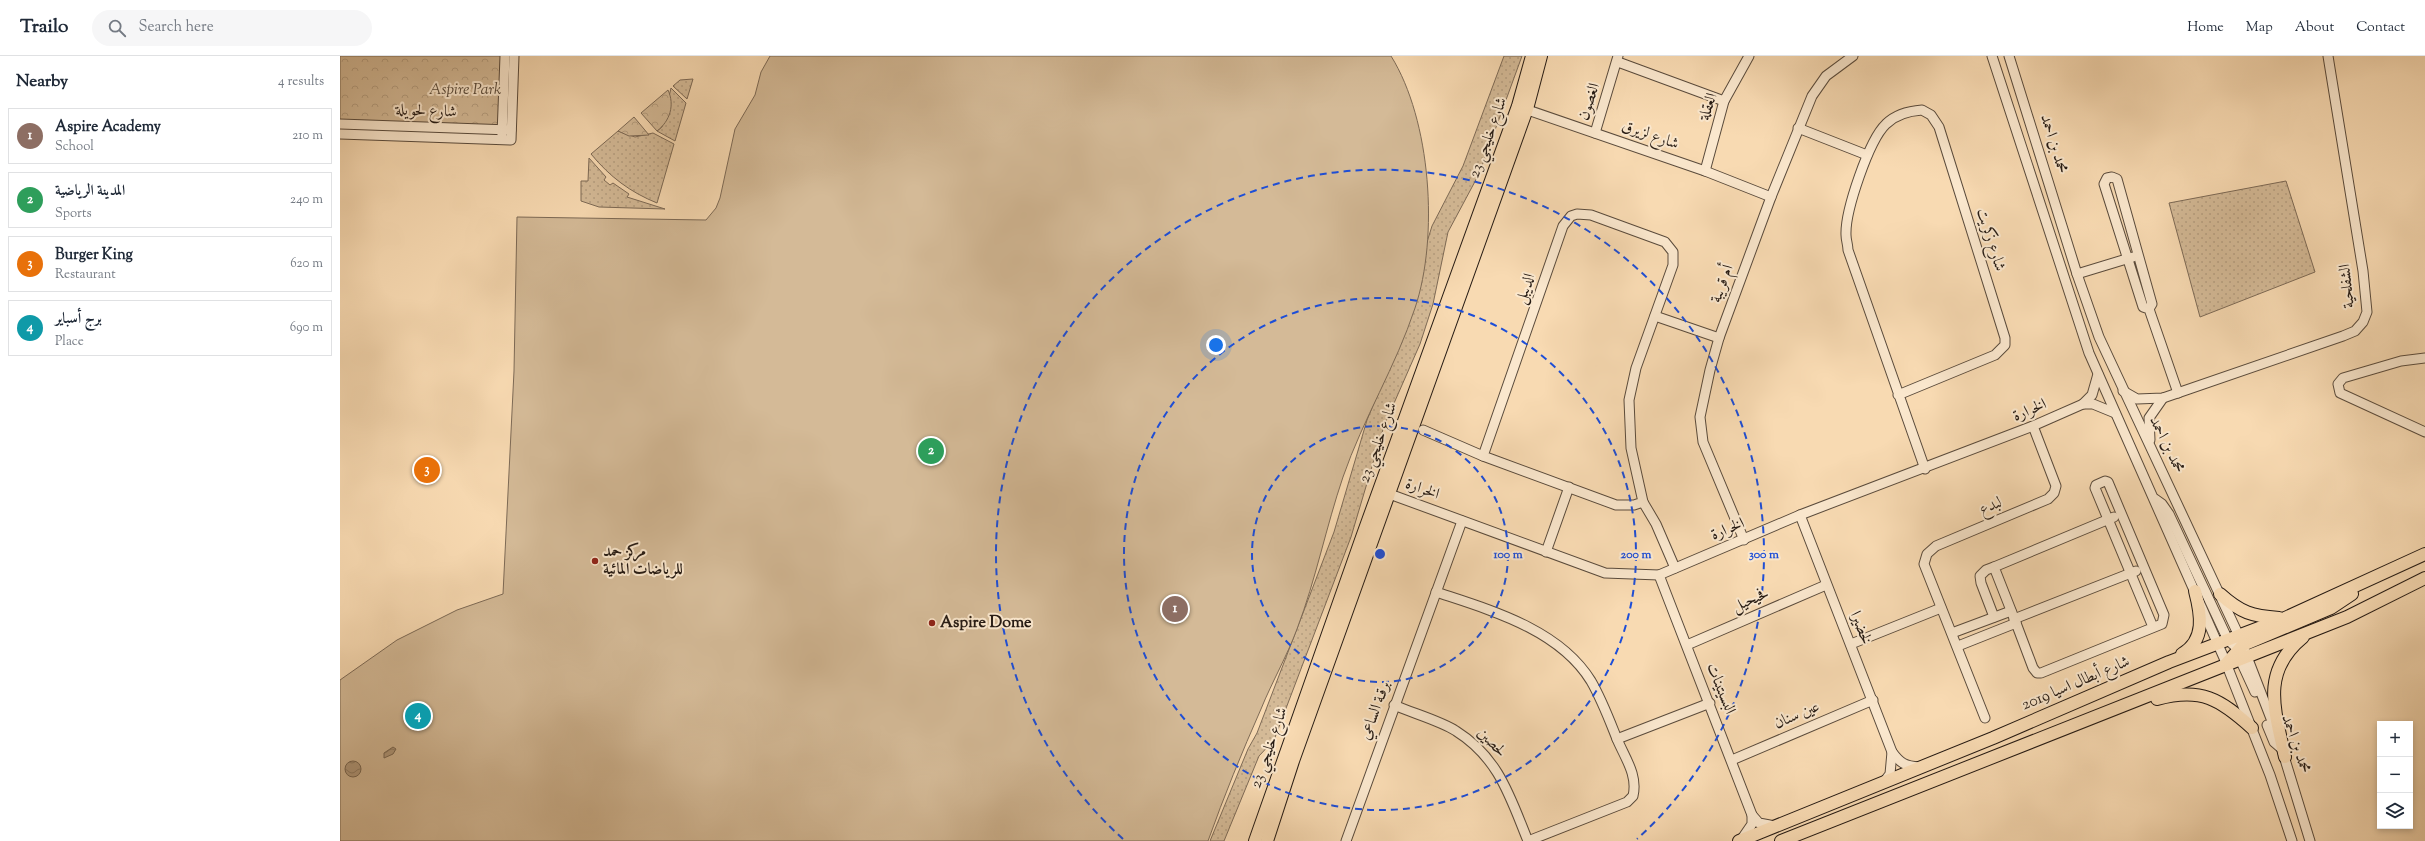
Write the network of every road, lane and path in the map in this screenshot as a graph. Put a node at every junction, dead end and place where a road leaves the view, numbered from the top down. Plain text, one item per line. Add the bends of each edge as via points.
1 (505, 56) edge
2 (514, 56) edge
3 (1532, 56) edge
4 (1541, 56) edge
5 (1750, 56) edge
6 (1853, 56) edge
7 (1992, 56) edge
8 (2009, 56) edge
9 (2328, 56) edge
10 (1618, 59) edge
11 (1724, 101) junction
12 (1522, 108) junction
13 (340, 124) edge
14 (372, 125) junction
15 (1798, 128) junction
16 (507, 130) junction
17 (1595, 133) junction
18 (340, 134) edge
19 (372, 135) junction
20 (1867, 155) junction
21 (1705, 171) junction
22 (1771, 197) junction
23 (2138, 256) junction
24 (2128, 259) junction
25 (2077, 274) junction
26 (2149, 309) junction
27 (1655, 316) junction
28 (1719, 338) junction
29 (2425, 358) edge
30 (2098, 373) junction
31 (2123, 391) junction
32 (2178, 393) junction
33 (1898, 395) junction
34 (2163, 398) junction
35 (2083, 404) junction
36 (2115, 413) junction
37 (2033, 426) junction
38 (1423, 430) dead end
39 (2425, 432) edge
40 (2152, 451) junction
41 (1483, 456) junction
42 (1925, 469) junction
43 (1569, 487) junction
44 (1384, 492) junction
45 (2153, 498) junction
46 (1643, 502) junction
47 (2122, 514) junction
48 (1800, 515) junction
49 (2110, 519) junction
50 (1462, 521) junction
51 (1744, 540) junction
52 (1546, 552) junction
53 (2425, 554) edge
54 (1994, 567) junction
55 (1675, 568) junction
56 (2144, 568) junction
57 (2132, 573) junction
58 (1660, 575) junction
59 (2425, 578) edge
60 (2367, 582) junction
61 (1826, 585) junction
62 (2195, 591) junction
63 (1436, 592) junction
64 (2220, 594) junction
65 (1941, 608) junction
66 (1994, 617) junction
67 (2013, 618) junction
68 (2285, 618) junction
69 (2153, 627) junction
70 (2312, 630) junction
71 (1952, 634) junction
72 (1851, 644) junction
73 (1687, 645) junction
74 (1958, 646) junction
75 (2234, 650) junction
76 (2168, 662) junction
77 (1873, 700) junction
78 (1710, 703) junction
79 (1394, 706) junction
80 (2105, 712) junction
81 (1985, 718) dead end
82 (2252, 728) junction
83 (1617, 739) junction
84 (1892, 752) junction
85 (2283, 752) junction
86 (1288, 760) junction
87 (1732, 760) junction
88 (1921, 767) junction
89 (1884, 782) junction
90 (1752, 815) junction
91 (1776, 826) junction
92 (1740, 840) edge
93 (1255, 841) edge
94 (1267, 841) edge
95 (1346, 841) edge
96 (1528, 841) edge
97 (1781, 841) edge
98 (2292, 841) edge
99 (2310, 841) edge

1 - 16 street
2 - 16 street
3 - 12 main road, شارع خليجي 23
4 - 12 main road, شارع خليجي 23
5 - 11 street, العقلة
6 - 15 street, أم قريبة via 1826,76 1812,96
7 - 30 street, محمد بن احمد via 2078,320
8 - 25 street, محمد بن احمد
9 - 32 street, الشفلحية via 2363,271 2367,312 2363,322 2354,331 2343,336
10 - 11 street
10 - 17 street, الغصون
11 - 21 street, العقلة
12 - 17 street, شارع لزيرق
12 - 44 main road, شارع خليجي 23
13 - 14 street, شارع لحويلة
14 - 16 street, شارع لحويلة
14 - 19 street
15 - 20 street
15 - 22 street, أم قريبة
16 - 19 street, شارع لحويلة via 506,140
17 - 21 street, شارع لزيرق
18 - 19 street, شارع لحويلة
20 - 33 street, شارع زكريت via 1850,206 1846,235 1848,250
20 - 33 street, شارع زكريت via 1885,124 1896,116 1922,110 1931,115 1939,126 2005,338 2002,350 1995,355
21 - 22 street, شارع لزيرق
22 - 28 street, أم قريبة
23 - 24 street
23 - 24 street via 2117,179 2107,178 2104,184
23 - 26 street via 2152,304
24 - 25 street
24 - 26 street via 2143,307
25 - 31 street, محمد بن احمد via 2099,337
26 - 32 street
27 - 28 street
27 - 41 street, الديبل via 1673,265 1673,252 1670,247 1665,242 1591,215 1571,216 1563,226
27 - 46 street, الديبل via 1636,368 1629,400 1631,448
28 - 51 street, أم قريبة via 1700,417 1701,430 1703,442
29 - 39 street via 2401,361 2358,373 2343,378 2338,384 2340,392
30 - 35 street via 2092,395
30 - 36 street, محمد بن احمد
31 - 34 street, الشفلحية via 2137,399
31 - 40 street, محمد بن احمد
32 - 34 street, الشفلحية
33 - 42 street, شارع زكريت
34 - 40 street via 2149,418 2148,432
35 - 36 street via 2093,404
35 - 37 street, الخرارة
36 - 45 street, محمد بن احمد
37 - 42 street, الخرارة
37 - 65 street, لبدع via 2056,486 2054,494 2048,499 1936,546 1927,554 1924,564
38 - 41 street
40 - 64 street, محمد بن احمد
41 - 43 street
42 - 48 street, الخرارة
43 - 46 street via 1616,505 1629,506
43 - 52 street
44 - 50 street, الخرارة
44 - 86 main road, شارع خليجي 23
45 - 62 street, محمد بن احمد
45 - 75 street via 2162,504 2169,514
46 - 55 street, الديبل via 1656,524
47 - 49 street
47 - 49 street via 2108,482 2105,481 2095,488
47 - 56 street
48 - 51 street, الخرارة
48 - 61 street, لخضيرا
49 - 54 street
49 - 57 street
50 - 52 street, الخرارة
50 - 63 street, برقـة الساعي
51 - 55 street, الخرارة
52 - 58 street, الخرارة via 1605,573
53 - 60 main road, شارع أبطال اسيا 2019
54 - 66 street via 1980,576
54 - 67 street
55 - 58 street, الخرارة
56 - 57 street
56 - 69 street via 2164,615 2162,624
57 - 67 street
57 - 69 street
58 - 73 street, البسيتينات
59 - 70 main road, شارع أبطال اسيا 2019 via 2375,604
60 - 68 main road, شارع أبطال اسيا 2019
60 - 75 main road via 2331,608
61 - 72 street, لخضيرا
61 - 73 street, فحيحيل
62 - 75 street, محمد بن احمد
62 - 76 main road via 2200,612 2199,635 2188,650
63 - 79 street, برقـة الساعي
63 - 83 street via 1509,618 1556,645 1579,665 1590,680
64 - 68 main road via 2238,609 2256,617
64 - 75 street, محمد بن احمد
65 - 71 street, لبدع
65 - 72 street
66 - 67 street
66 - 71 street
67 - 69 street via 2036,673
67 - 74 street
68 - 75 main road, شارع أبطال اسيا 2019
70 - 75 main road, شارع أبطال اسيا 2019
70 - 85 main road via 2290,647 2277,671 2273,703
71 - 74 street, لبدع
72 - 77 street, لخضيرا
73 - 78 street, البسيتينات
74 - 81 street, لبدع
75 - 76 main road, شارع أبطال اسيا 2019
75 - 80 main road, شارع أبطال اسيا 2019 via 2137,699
75 - 82 street, محمد بن احمد
75 - 85 street, محمد بن احمد via 2274,742
76 - 88 main road, شارع أبطال اسيا 2019
77 - 84 street, لخضيرا
77 - 87 street, عين سنان
78 - 83 street
78 - 87 street, البسيتينات
79 - 95 street, برقـة الساعي
79 - 96 street, لحصين via 1455,730 1488,758 1502,777
80 - 82 main road via 2174,694 2188,693 2206,696 2222,703
80 - 97 main road, شارع أبطال اسيا 2019
82 - 98 street, محمد بن احمد
83 - 96 street via 1634,777 1633,796 1627,802
84 - 88 street, لخضيرا via 1900,762 1909,767
84 - 89 street, لخضيرا via 1890,774
85 - 99 street, محمد بن احمد
86 - 93 main road, شارع خليجي 23
86 - 94 main road, شارع خليجي 23
87 - 90 street, البسيتينات
88 - 89 main road, شارع أبطال اسيا 2019
89 - 91 main road, شارع أبطال اسيا 2019
90 - 91 street via 1759,823
90 - 92 street via 1752,824
91 - 92 main road, شارع أبطال اسيا 2019

